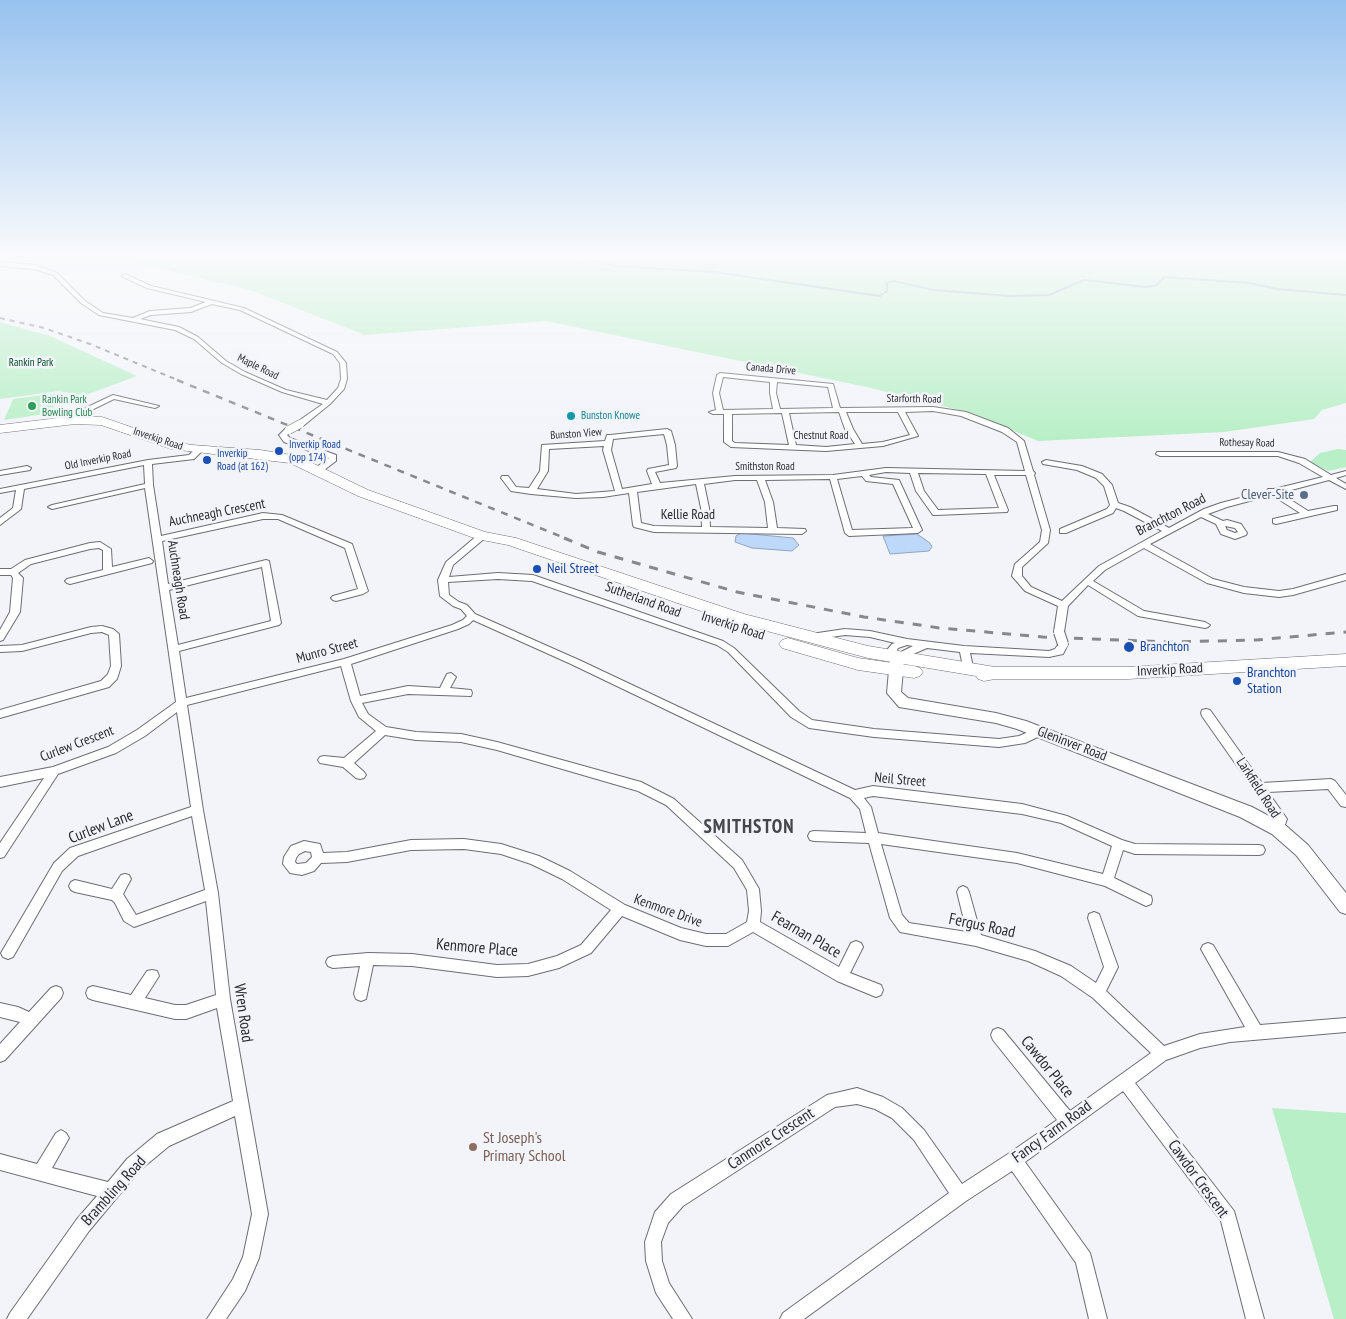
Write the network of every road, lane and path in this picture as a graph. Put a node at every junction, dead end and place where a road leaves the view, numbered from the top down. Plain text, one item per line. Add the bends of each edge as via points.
1 (120, 318) edge
2 (139, 318) edge
3 (260, 318) edge
4 (133, 320) junction
5 (774, 380) junction
6 (328, 403) junction
7 (155, 406) dead end
8 (839, 410) junction
9 (901, 410) junction
10 (781, 411) junction
11 (720, 412) junction
12 (62, 421) junction
13 (0, 429) edge
14 (608, 443) junction
15 (793, 447) junction
16 (860, 447) junction
17 (199, 450) junction
18 (1160, 454) dead end
19 (148, 462) junction
20 (1046, 462) dead end
21 (27, 468) dead end
22 (913, 470) junction
23 (317, 471) junction
24 (989, 471) junction
25 (863, 472) junction
26 (0, 473) edge
27 (1031, 473) junction
28 (1346, 474) edge
29 (833, 477) junction
30 (1329, 477) junction
31 (505, 478) dead end
32 (760, 478) junction
33 (699, 481) junction
34 (149, 485) junction
35 (657, 486) junction
36 (20, 487) junction
37 (1346, 487) edge
38 (632, 490) junction
39 (0, 491) edge
40 (1271, 491) junction
41 (532, 492) junction
42 (619, 492) junction
43 (1114, 505) junction
44 (52, 506) dead end
45 (1334, 508) dead end
46 (1201, 514) junction
47 (1307, 514) junction
48 (1065, 520) dead end
49 (1276, 521) dead end
50 (0, 522) edge
51 (1222, 524) dead end
52 (1075, 526) junction
53 (706, 529) junction
54 (774, 530) junction
55 (802, 531) dead end
56 (1063, 531) dead end
57 (1168, 531) junction
58 (482, 536) junction
59 (158, 539) junction
60 (1144, 544) junction
61 (149, 561) dead end
62 (108, 571) junction
63 (0, 572) edge
64 (12, 572) junction
65 (1346, 578) edge
66 (443, 580) junction
67 (1087, 580) junction
68 (70, 581) dead end
69 (165, 588) junction
70 (336, 598) dead end
71 (1063, 605) junction
72 (472, 616) junction
73 (1205, 624) dead end
74 (0, 638) edge
75 (808, 638) junction
76 (907, 642) junction
77 (924, 645) junction
78 (0, 649) edge
79 (175, 649) junction
80 (964, 649) junction
81 (1346, 660) edge
82 (345, 662) junction
83 (896, 664) junction
84 (968, 667) junction
85 (995, 673) junction
86 (451, 676) dead end
87 (444, 691) junction
88 (466, 693) dead end
89 (356, 701) junction
90 (183, 702) junction
91 (1206, 713) dead end
92 (0, 714) edge
93 (383, 731) junction
94 (1040, 731) junction
95 (324, 760) dead end
96 (346, 763) junction
97 (54, 771) junction
98 (360, 774) dead end
99 (0, 782) edge
100 (1262, 788) junction
101 (854, 795) junction
102 (1345, 804) edge
103 (197, 810) junction
104 (1278, 829) junction
105 (814, 836) dead end
106 (875, 838) junction
107 (1119, 844) junction
108 (1259, 850) dead end
109 (0, 853) edge
110 (318, 858) dead end
111 (125, 879) dead end
112 (1107, 881) junction
113 (75, 886) dead end
114 (963, 892) dead end
115 (212, 893) junction
116 (115, 895) junction
117 (1146, 900) dead end
118 (1346, 906) edge
119 (620, 909) junction
120 (1094, 918) dead end
121 (753, 925) junction
122 (976, 940) junction
123 (856, 947) dead end
124 (1208, 949) dead end
125 (8, 953) dead end
126 (368, 959) junction
127 (333, 962) dead end
128 (152, 976) dead end
129 (842, 976) junction
130 (876, 990) dead end
131 (56, 993) dead end
132 (93, 993) dead end
133 (1098, 993) junction
134 (361, 994) dead end
135 (223, 999) junction
136 (134, 1002) junction
137 (0, 1010) edge
138 (31, 1020) junction
139 (1346, 1025) edge
140 (1256, 1033) junction
141 (998, 1035) dead end
142 (1162, 1054) junction
143 (0, 1055) edge
144 (1124, 1081) junction
145 (240, 1106) junction
146 (1068, 1121) junction
147 (61, 1138) dead end
148 (1014, 1160) junction
149 (0, 1162) edge
150 (41, 1172) junction
151 (110, 1191) junction
152 (960, 1195) junction
153 (16, 1319) edge
154 (216, 1319) edge
155 (683, 1319) edge
156 (789, 1319) edge
157 (1098, 1319) edge
158 (1255, 1319) edge

1 - 4 street, Maple Road
2 - 4 street
3 - 6 street via 341,358 343,384
4 - 6 street, Maple Road via 177,328 243,373 284,391
5 - 8 street, Canada Drive via 831,385
5 - 10 street via 774,393
5 - 11 street, Canada Drive via 720,375 716,393
6 - 23 street, bridge via 283,434 287,440 333,457
7 - 12 street via 114,397
8 - 9 street, Starforth Road
8 - 10 street, Starforth Road
8 - 16 street
9 - 16 street, Chestnut Road via 914,436
9 - 27 street, Starforth Road via 932,408 963,414 1005,430 1020,441
10 - 11 street, Starforth Road
10 - 15 street
11 - 15 street, Chestnut Road via 728,442 734,445
12 - 13 highway, Inverkip Road
12 - 17 highway, Inverkip Road via 109,423 171,445
14 - 35 street, Bunston View via 610,437 667,431 673,466 651,471
14 - 41 street, Bunston View via 546,447 544,471
14 - 42 street via 607,450
15 - 16 street, Chestnut Road
17 - 19 street, Old Inverkip Road via 191,457
17 - 23 highway, Inverkip Road via 293,459
18 - 30 street, Rothesay Road via 1278,454 1302,461
19 - 34 street, Auchneagh Road
19 - 36 street, Old Inverkip Road
20 - 43 street via 1089,471 1105,480
21 - 26 street
22 - 24 street, Smithston Road
22 - 24 street via 920,491 936,513 1004,510
22 - 25 street, Smithston Road
23 - 58 highway, Inverkip Road via 363,493
24 - 27 street, Smithston Road
25 - 29 street, Smithston Road
25 - 29 street via 869,479 896,482 918,530 848,533
27 - 71 street, Starforth Road via 1046,530 1044,543 1018,566 1017,576 1028,589
28 - 30 street, Branchton Road
29 - 32 street, Smithston Road
30 - 37 street, Rothesay Road
30 - 40 street, Branchton Road
31 - 41 street, Smithston Road via 514,489
32 - 33 street, Smithston Road
32 - 54 street
33 - 35 street, Smithston Road
33 - 53 street
34 - 44 street
34 - 59 street, Auchneagh Road
35 - 38 street, Smithston Road
36 - 39 street, Old Inverkip Road
36 - 50 street via 17,509
38 - 42 street, Smithston Road
38 - 53 street, Kellie Road via 637,524 669,530
40 - 46 street, Branchton Road
40 - 47 street
41 - 42 street, Smithston Road via 576,496
43 - 52 street via 1110,511
43 - 57 street
45 - 47 street
46 - 51 street
46 - 57 street, Branchton Road
47 - 49 street
48 - 52 street
52 - 56 street
53 - 54 street, Kellie Road
54 - 55 street, Kellie Road
57 - 60 street, Branchton Road
58 - 66 street via 448,564
58 - 75 highway, Inverkip Road via 511,541
58 - 83 highway, Inverkip Road via 522,557 823,655
59 - 69 street, Auchneagh Road
59 - 70 street, Auchneagh Crescent via 264,516 279,516 349,546 363,591
60 - 65 street via 1210,581 1244,590 1293,592
60 - 67 street, Branchton Road
61 - 62 street
62 - 64 street via 107,548 100,545 42,557
62 - 68 street
63 - 64 street
64 - 74 street via 18,578 16,612
66 - 72 street via 445,596
66 - 94 street, Sutherland Road via 498,576 533,578 720,643 801,720 815,726 999,743 1021,740
67 - 71 street, Branchton Road
67 - 73 street via 1141,614
69 - 79 street, Auchneagh Road
69 - 79 street via 266,563 276,623
71 - 80 street, bridge via 1059,632 1063,644 1059,652
72 - 82 street, Munro Street via 455,628
72 - 101 street
75 - 76 street via 845,632
75 - 83 highway, Inverkip Road
76 - 77 street
76 - 83 street via 892,650
77 - 80 street
77 - 83 street
78 - 92 street via 22,648 102,630 114,634 116,666 113,676 105,684
79 - 90 street, Auchneagh Road
80 - 84 street
81 - 85 highway, Inverkip Road via 1128,673
82 - 89 street
82 - 90 street, Munro Street
83 - 84 highway, Inverkip Road
83 - 85 highway, Inverkip Road via 969,678
83 - 94 street, Gleninver Road via 894,693 904,703 996,718
84 - 85 highway, Inverkip Road
86 - 87 street
87 - 88 street
87 - 89 street via 408,690
89 - 93 street via 364,717
90 - 97 street, Curlew Crescent via 112,750
90 - 103 street, Wren Road
91 - 100 street, Larkfield Road
93 - 96 street
93 - 121 street via 461,738 497,746 641,787 670,802 738,864 752,889
94 - 104 street, Gleninver Road via 1246,812
95 - 96 street
96 - 98 street
97 - 99 street, Curlew Crescent
97 - 109 street
100 - 102 street via 1330,784
100 - 104 street, Larkfield Road via 1282,819
101 - 106 street, Fergus Road via 866,807
101 - 107 street, Neil Street via 873,791 1022,809 1063,819
103 - 115 street, Wren Road
103 - 125 street, Curlew Lane via 74,852 58,866
104 - 118 street, Larkfield Road via 1302,850
105 - 106 street
106 - 112 street via 1017,858
106 - 122 street, Fergus Road via 896,918 904,928
107 - 108 street, Neil Street via 1135,849
107 - 112 street
110 - 119 street, Kenmore Drive via 347,857 411,845 464,844 501,849 566,875
111 - 116 street
112 - 117 street
113 - 116 street
114 - 122 street
115 - 116 street via 134,921
115 - 135 street, Wren Road
119 - 121 street, Kenmore Drive via 680,934 706,940 728,940
119 - 126 street, Kenmore Place via 586,949 559,962 528,970 497,971 412,960
120 - 133 street via 1111,967
121 - 129 street, Fearnan Place
122 - 133 street, Fergus Road via 1030,955 1066,971
123 - 129 street, Fearnan Place
124 - 140 street
126 - 127 street, Kenmore Place
126 - 134 street
128 - 136 street
129 - 130 street, Fearnan Place
131 - 138 street
132 - 136 street
133 - 142 street, Fergus Road
135 - 136 street via 186,1012
135 - 145 street, Wren Road
137 - 138 street
138 - 143 street
139 - 140 street, Fancy Farm Road
140 - 142 street, Fancy Farm Road via 1200,1041
141 - 146 street, Cawdor Place
142 - 144 street, Fancy Farm Road
144 - 146 street, Fancy Farm Road
144 - 158 street, Cawdor Crescent via 1228,1217
145 - 151 street, Brambling Road via 163,1140 133,1165
145 - 154 street, Wren Road via 260,1214 251,1258 238,1286
146 - 148 street, Fancy Farm Road
147 - 150 street
148 - 152 street, Fancy Farm Road
148 - 157 street via 1084,1259
149 - 150 street
150 - 151 street
151 - 153 street, Brambling Road
152 - 155 street, Canmore Crescent via 918,1135 897,1113 878,1102 857,1096 832,1100 677,1200 661,1218 653,1242 654,1261 662,1287
152 - 156 street, Fancy Farm Road

